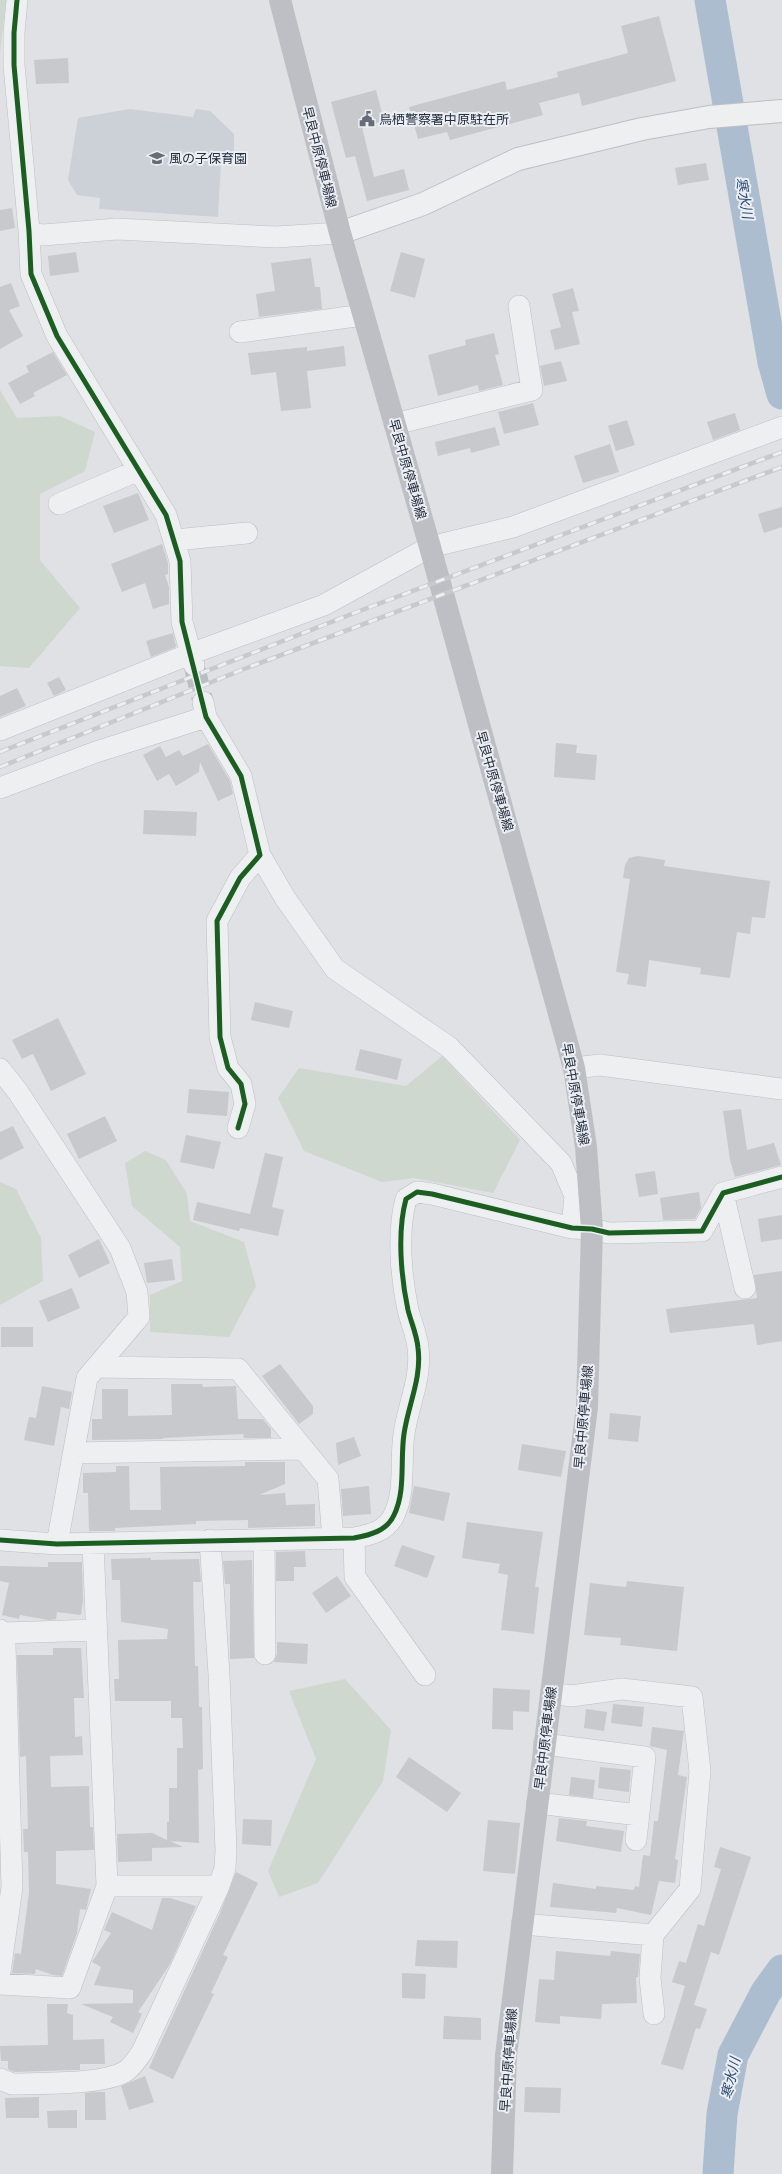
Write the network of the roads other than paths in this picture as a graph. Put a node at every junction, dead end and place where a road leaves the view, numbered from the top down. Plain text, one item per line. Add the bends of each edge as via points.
1 (18, 0) edge
2 (280, 0) edge
3 (782, 111) edge
4 (30, 230) junction
5 (340, 234) junction
6 (519, 306) dead end
7 (363, 315) junction
8 (240, 332) dead end
9 (395, 424) junction
10 (782, 427) edge
11 (139, 470) junction
12 (59, 504) dead end
13 (247, 533) dead end
14 (175, 540) junction
15 (430, 547) junction
16 (192, 660) junction
17 (0, 730) edge
18 (0, 788) edge
19 (260, 855) junction
20 (574, 1068) junction
21 (0, 1069) edge
22 (782, 1089) edge
23 (238, 1128) dead end
24 (782, 1177) edge
25 (723, 1194) junction
26 (582, 1229) junction
27 (745, 1288) dead end
28 (96, 1367) junction
29 (304, 1449) junction
30 (74, 1453) junction
31 (354, 1538) junction
32 (333, 1539) junction
33 (0, 1540) edge
34 (210, 1540) junction
35 (264, 1540) junction
36 (93, 1543) junction
37 (57, 1544) junction
38 (97, 1630) junction
39 (2, 1632) edge
40 (265, 1654) dead end
41 (425, 1675) dead end
42 (551, 1693) junction
43 (544, 1744) junction
44 (537, 1803) junction
45 (638, 1815) junction
46 (636, 1840) dead end
47 (107, 1886) junction
48 (219, 1886) junction
49 (522, 1924) junction
50 (653, 1935) junction
51 (0, 1972) edge
52 (0, 1984) edge
53 (654, 2014) dead end
54 (0, 2079) edge
55 (502, 2174) edge

1 - 4 street via 14,65
2 - 5 main road, 早良中原停車場線
3 - 5 street via 709,117 642,129 518,159 423,204
4 - 5 street via 43,235 117,229 276,236
4 - 11 street via 31,274 57,336
5 - 7 main road, 早良中原停車場線
6 - 9 street via 532,390
7 - 8 street
7 - 9 main road, 早良中原停車場線
9 - 15 main road, 早良中原停車場線
10 - 15 street via 513,527
11 - 12 street
11 - 14 street via 166,515
13 - 14 street
14 - 16 street via 180,561 182,622
15 - 16 street via 324,605
15 - 20 main road, 早良中原停車場線
16 - 17 street
18 - 19 street via 205,710 241,776
19 - 23 street via 240,878 217,922 220,1037 228,1068 241,1084 245,1104
19 - 26 street via 284,898 335,969 450,1047 562,1163 575,1196
20 - 22 street via 600,1065
20 - 26 main road, 早良中原停車場線 via 586,1147
21 - 28 street via 18,1092 120,1248 137,1292 139,1317
24 - 25 street
25 - 26 street via 702,1231 609,1233
25 - 27 street
26 - 31 street via 432,1194 417,1192 406,1199 402,1215 402,1277 418,1348 417,1381 404,1432 401,1489 394,1515 384,1528 371,1535
26 - 42 main road, 早良中原停車場線 via 587,1407
28 - 29 street via 238,1369
28 - 30 street via 87,1378
29 - 30 street
29 - 32 street via 328,1479
30 - 37 street
31 - 32 street
31 - 41 street via 355,1576
32 - 35 street
33 - 37 street
34 - 35 street
34 - 36 street
34 - 48 street via 219,1674 226,1850 225,1868
35 - 40 street
36 - 37 street
36 - 38 street
38 - 39 street
38 - 47 street
39 - 51 street via 5,1644 12,1887
42 - 43 main road, 早良中原停車場線
42 - 50 street via 571,1696 622,1689 692,1697 700,1771 690,1889
43 - 44 main road, 早良中原停車場線
43 - 45 street via 645,1757
44 - 45 street
44 - 49 main road, 早良中原停車場線
45 - 46 street
47 - 48 street
47 - 52 street via 70,1988
48 - 54 street via 142,2052 134,2064 115,2076 100,2079 12,2084
49 - 50 street
49 - 55 main road, 早良中原停車場線 via 506,2055
50 - 53 street via 650,1978

